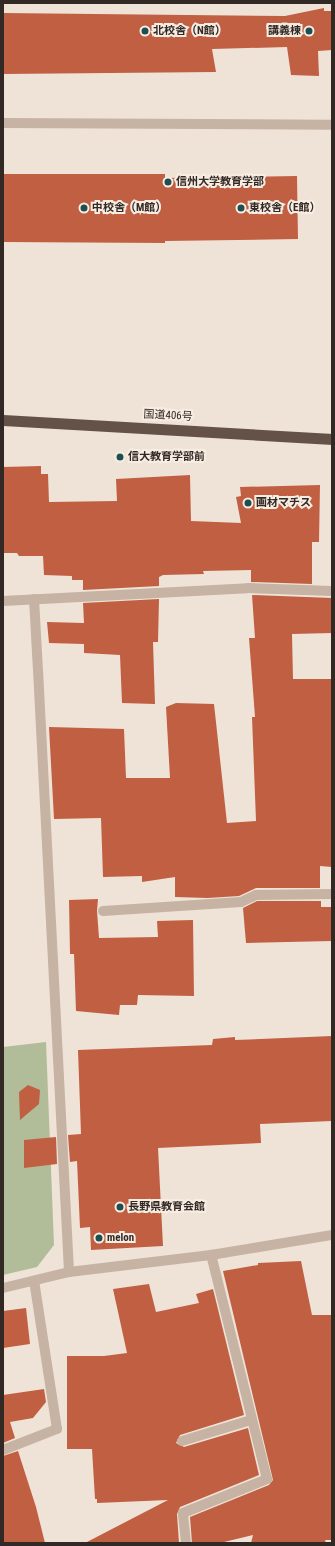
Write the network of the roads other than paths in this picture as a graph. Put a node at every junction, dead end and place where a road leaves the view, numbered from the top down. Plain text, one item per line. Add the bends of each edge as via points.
1 (3, 123) edge
2 (332, 125) edge
3 (3, 420) edge
4 (332, 439) edge
5 (332, 590) edge
6 (34, 599) junction
7 (3, 601) edge
8 (332, 894) edge
9 (103, 910) dead end
10 (332, 1235) edge
11 (211, 1255) junction
12 (69, 1272) junction
13 (34, 1280) junction
14 (3, 1288) edge
15 (252, 1420) junction
16 (182, 1441) dead end
17 (3, 1450) edge
18 (186, 1543) edge

1 - 2 street
3 - 4 highway, 国道406号
5 - 6 street via 248,588
6 - 7 street
6 - 12 street
8 - 9 street via 256,894 241,902
10 - 11 street
11 - 12 street
11 - 15 street
12 - 13 street
13 - 14 street
13 - 17 street via 57,1428
15 - 16 street
15 - 18 street via 267,1479 183,1512

